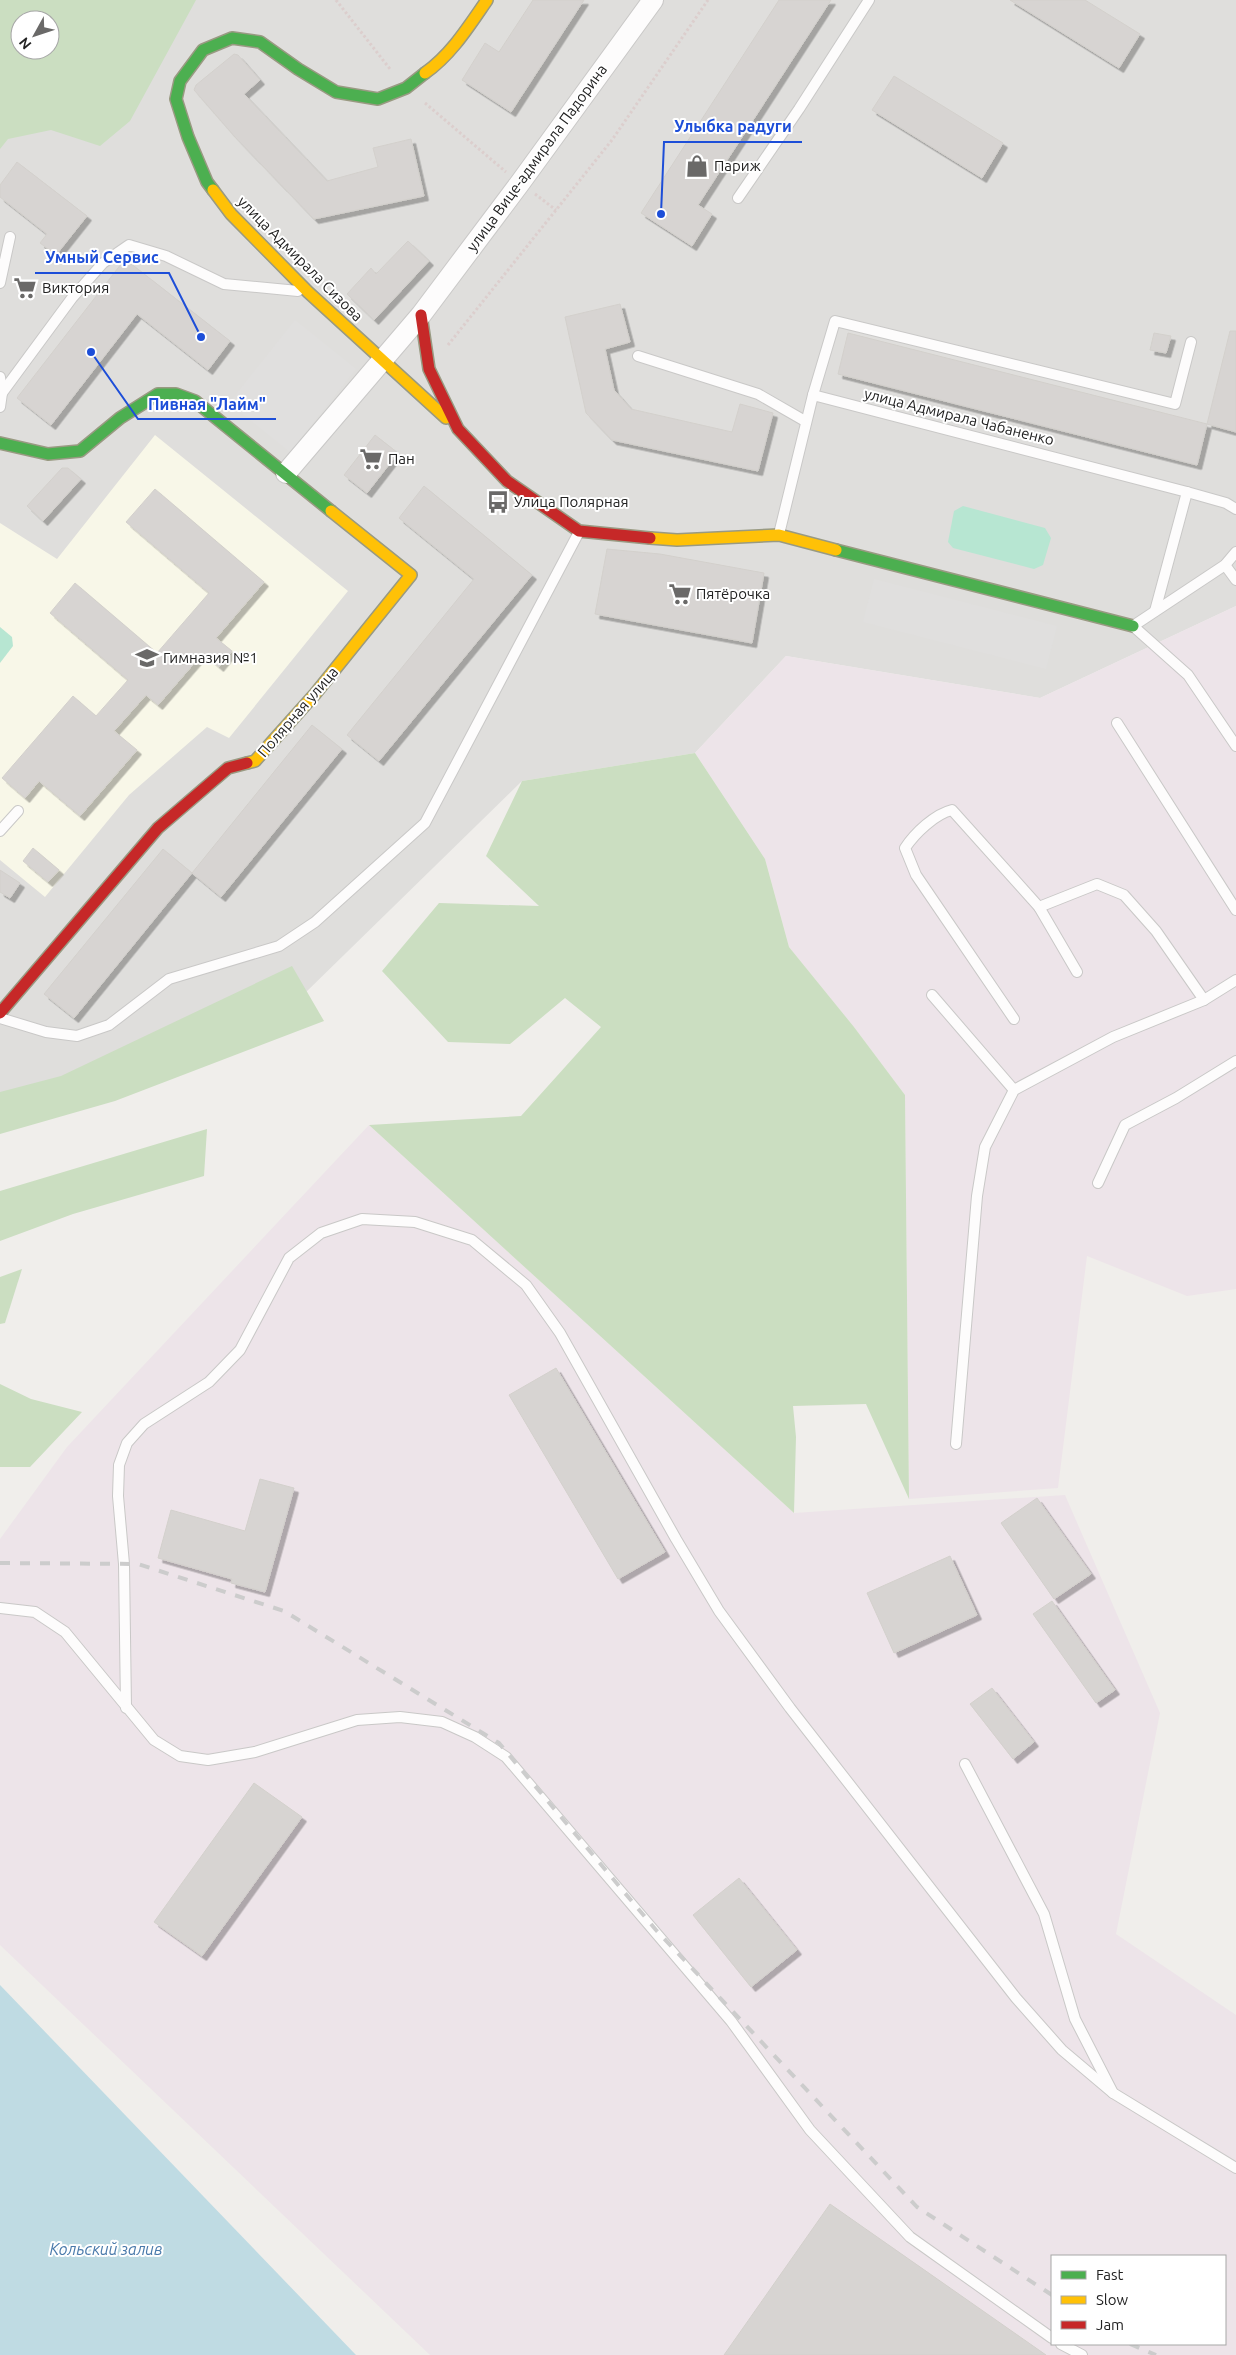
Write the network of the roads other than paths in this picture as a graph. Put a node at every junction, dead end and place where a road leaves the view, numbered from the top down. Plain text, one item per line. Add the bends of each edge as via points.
1 (487, 0) edge
2 (653, 0) edge
3 (869, 0) edge
4 (738, 198) dead end
5 (10, 237) dead end
6 (0, 283) edge
7 (308, 292) junction
8 (421, 315) junction
9 (1190, 342) dead end
10 (638, 356) dead end
11 (382, 361) junction
12 (0, 377) edge
13 (2, 393) junction
14 (813, 395) junction
15 (0, 407) edge
16 (805, 421) junction
17 (458, 429) junction
18 (0, 443) edge
19 (286, 474) junction
20 (1187, 492) junction
21 (1231, 501) edge
22 (1236, 509) edge
23 (579, 531) junction
24 (778, 535) junction
25 (1236, 552) edge
26 (1225, 565) junction
27 (1236, 580) edge
28 (1155, 611) junction
29 (1133, 626) junction
30 (1117, 723) dead end
31 (1236, 746) edge
32 (18, 811) dead end
33 (0, 831) edge
34 (1038, 907) junction
35 (1236, 910) edge
36 (1077, 972) dead end
37 (1236, 980) edge
38 (932, 995) dead end
39 (1204, 1000) junction
40 (0, 1014) edge
41 (0, 1018) edge
42 (1014, 1019) dead end
43 (1236, 1061) edge
44 (1014, 1090) junction
45 (1098, 1183) dead end
46 (956, 1444) dead end
47 (0, 1608) edge
48 (126, 1708) junction
49 (965, 1764) dead end
50 (1113, 2093) junction
51 (1236, 2168) edge
52 (1051, 2337) edge
53 (1063, 2345) edge
54 (1082, 2355) edge

1 - 7 street, улица Адмирала Сизова via 434,68 406,88 378,99 336,92 260,42 232,38 203,50 180,81 176,99 207,182 231,214
2 - 8 street, улица Вице-адмирала Падорина
3 - 4 lane
5 - 6 lane
7 - 11 street, улица Адмирала Сизова
7 - 13 lane via 224,284 166,256 129,245 103,263 72,298
8 - 11 street
8 - 17 street via 429,369
9 - 14 lane via 1175,404 835,321
10 - 16 lane via 758,394
11 - 17 street
11 - 19 street
12 - 13 lane
13 - 15 lane
14 - 16 lane
14 - 20 lane, улица Адмирала Чабаненко
16 - 24 lane
17 - 23 street via 507,481
18 - 19 street, Полярная улица via 48,454 80,451 120,418 158,394 176,394 196,401
19 - 40 street, Полярная улица via 411,575 256,761 228,768 158,828
20 - 21 lane, улица Адмирала Чабаненко
20 - 28 lane
21 - 22 lane, улица Адмирала Чабаненко
23 - 24 street via 677,540
23 - 41 lane via 425,823 315,922 279,946 169,979 109,1025 77,1036 46,1032
24 - 29 street
25 - 26 lane
26 - 27 lane
26 - 28 lane
28 - 29 lane
29 - 31 lane via 1188,675
30 - 35 lane
32 - 33 lane
34 - 36 lane
34 - 39 lane via 1097,884 1124,895 1156,931
34 - 42 lane via 952,810 943,812 911,839 906,848 916,875
37 - 39 lane
38 - 44 lane
39 - 44 lane via 1113,1037
43 - 45 lane via 1125,1125
44 - 46 lane via 985,1147 977,1196
47 - 48 lane via 35,1612 65,1632
48 - 50 lane via 124,1564 118,1496 119,1465 127,1443 144,1424 209,1382 240,1350 288,1258 321,1233 362,1219 415,1222 472,1240 526,1285 560,1333 719,1611 790,1708 1016,1998 1062,2050
48 - 52 lane via 154,1740 180,1756 208,1760 255,1752 357,1720 400,1717 442,1722 475,1737 506,1757 731,2021 817,2138 910,2236
49 - 50 lane via 1044,1914 1075,2019
50 - 51 lane
53 - 54 lane

